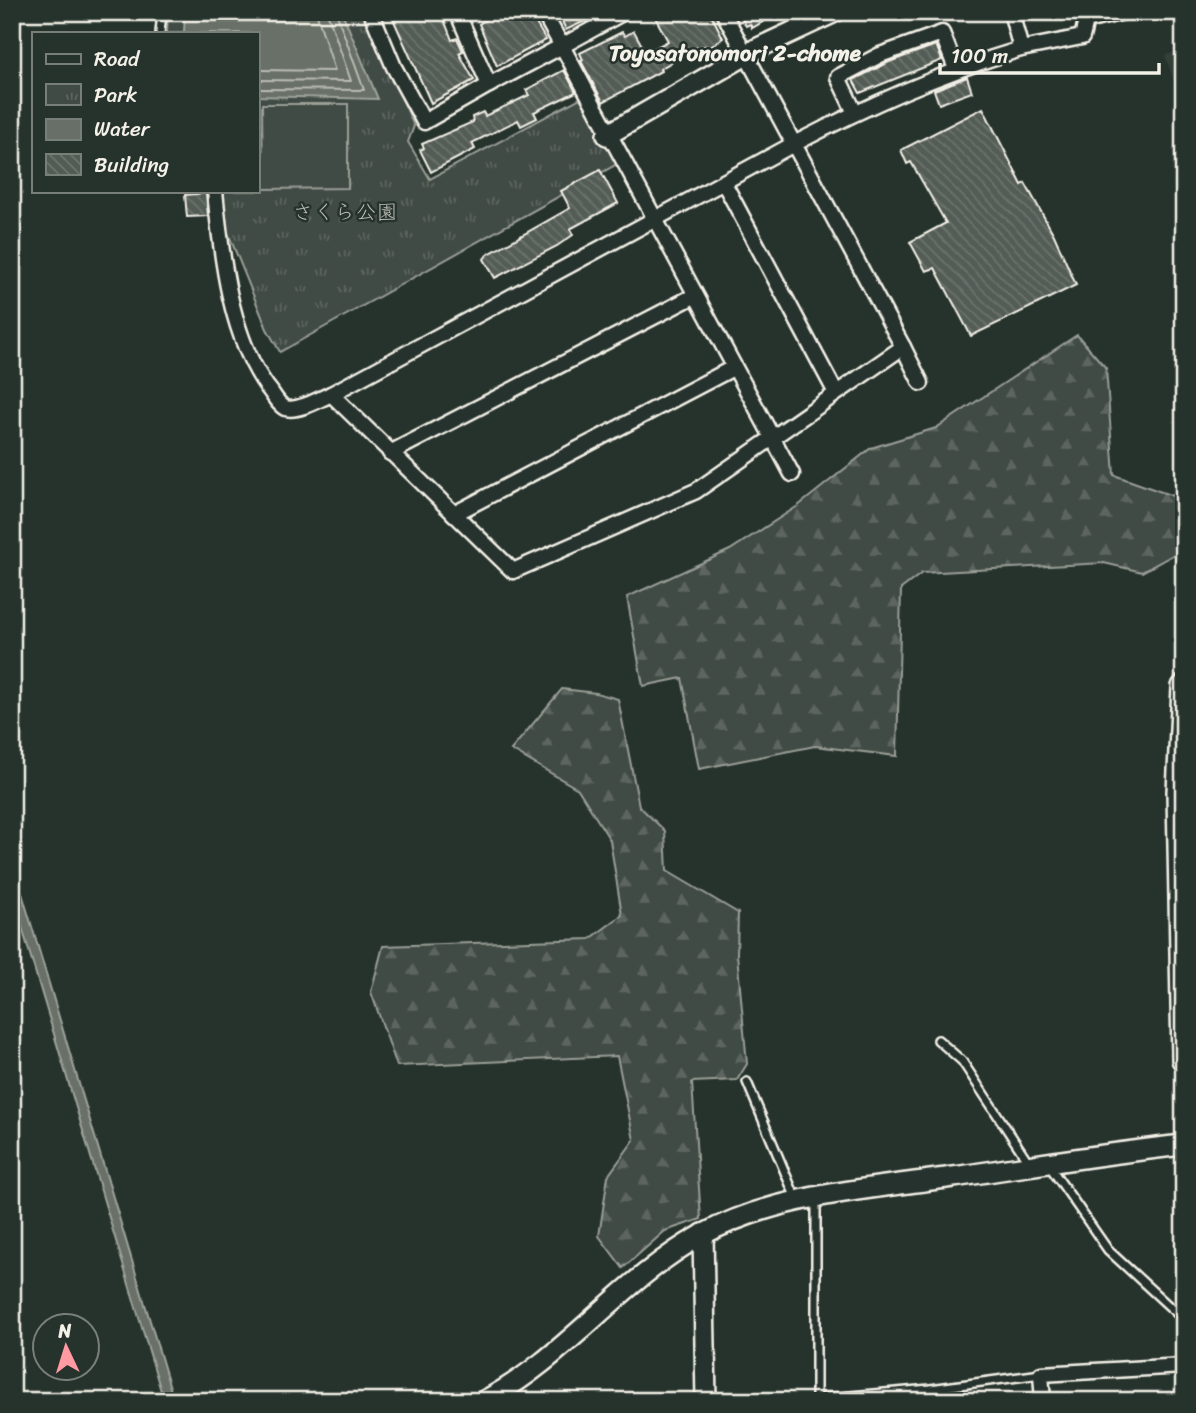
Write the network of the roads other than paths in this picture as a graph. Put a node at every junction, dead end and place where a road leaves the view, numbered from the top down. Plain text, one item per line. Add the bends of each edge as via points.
1 (162, 12) edge
2 (371, 12) edge
3 (457, 12) edge
4 (543, 12) edge
5 (624, 12) edge
6 (723, 12) edge
7 (835, 12) edge
8 (1012, 12) edge
9 (1124, 12) edge
10 (160, 32) edge
11 (562, 46) junction
12 (1021, 48) junction
13 (746, 54) junction
14 (956, 69) junction
15 (489, 85) junction
16 (855, 113) junction
17 (607, 135) junction
18 (792, 145) junction
19 (724, 183) junction
20 (215, 192) edge
21 (654, 220) junction
22 (694, 296) junction
23 (903, 347) junction
24 (733, 368) junction
25 (921, 383) dead end
26 (836, 393) junction
27 (331, 394) junction
28 (771, 438) junction
29 (390, 453) junction
30 (792, 474) dead end
31 (454, 514) junction
32 (1184, 687) edge
33 (1181, 792) edge
34 (938, 1040) dead end
35 (1184, 1059) edge
36 (747, 1082) dead end
37 (1184, 1145) edge
38 (1040, 1165) junction
39 (806, 1200) junction
40 (703, 1234) junction
41 (1184, 1320) edge
42 (1184, 1366) edge
43 (1041, 1374) junction
44 (816, 1400) edge
45 (484, 1401) edge
46 (706, 1401) edge
47 (1043, 1401) edge

1 - 10 lane
2 - 15 street via 424,122
3 - 15 street
4 - 11 street
5 - 11 street
6 - 13 street
7 - 13 street
8 - 12 street
9 - 12 street via 1086,21 1082,37
11 - 15 street
11 - 17 street
12 - 14 street
13 - 17 street
13 - 18 street
14 - 16 street
14 - 16 street via 943,33 880,55 838,77
16 - 18 street
17 - 21 street
18 - 19 street
18 - 23 street
19 - 21 street
19 - 26 street
20 - 27 street via 227,281 262,382 282,407 290,409
21 - 22 street
21 - 27 street
22 - 24 street
22 - 29 street
23 - 25 street
23 - 26 street
24 - 28 street
24 - 31 street
26 - 28 street
27 - 29 street
28 - 30 street
28 - 31 street via 696,491 513,570
29 - 31 street
32 - 33 main road
33 - 35 main road
34 - 38 lane via 962,1061
36 - 39 lane
37 - 38 street
38 - 39 street
38 - 41 lane via 1108,1250
39 - 40 street via 747,1215
39 - 44 lane
40 - 45 street via 646,1272 546,1357
40 - 46 street
42 - 43 street
43 - 44 lane
43 - 47 street

